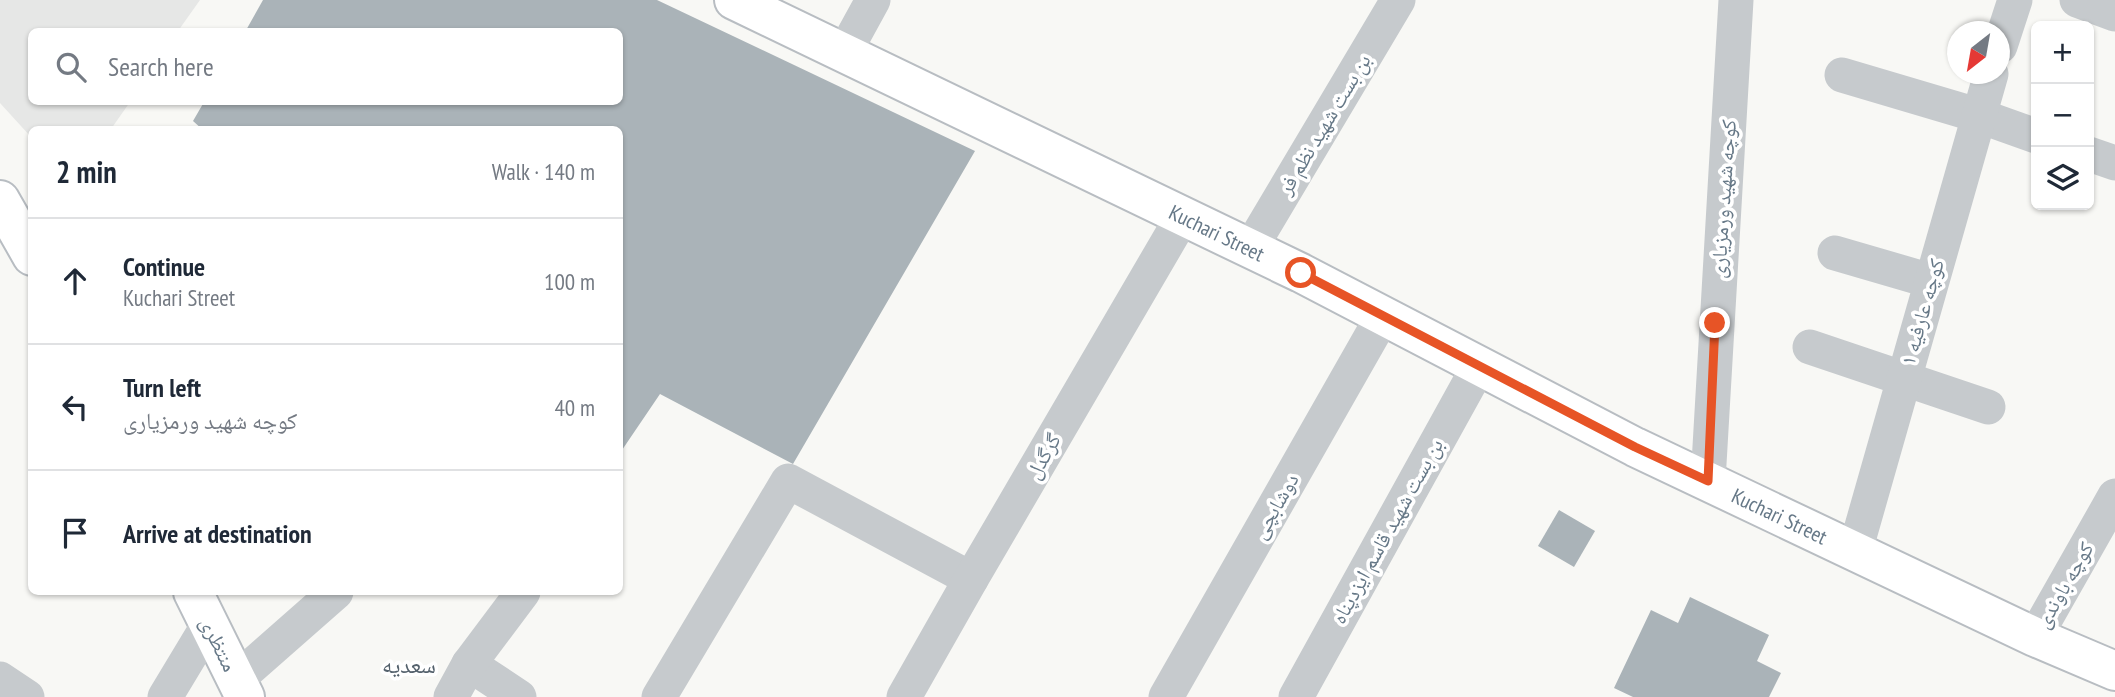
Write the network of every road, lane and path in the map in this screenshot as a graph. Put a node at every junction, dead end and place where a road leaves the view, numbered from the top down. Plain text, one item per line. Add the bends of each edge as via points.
1 (734, 0) edge
2 (873, 0) edge
3 (1398, 0) edge
4 (1736, 0) edge
5 (2015, 0) edge
6 (2077, 0) edge
7 (2115, 14) edge
8 (2008, 21) edge
9 (844, 53) junction
10 (1842, 75) dead end
11 (1988, 84) edge
12 (1977, 115) junction
13 (2031, 134) edge
14 (2094, 156) edge
15 (2115, 163) edge
16 (0, 200) edge
17 (1183, 216) junction
18 (1250, 248) junction
19 (28, 249) edge
20 (1835, 253) dead end
21 (1931, 281) junction
22 (1383, 316) junction
23 (1810, 347) dead end
24 (1479, 366) junction
25 (1904, 378) junction
26 (1987, 407) dead end
27 (1708, 481) junction
28 (2115, 496) edge
29 (1855, 551) junction
30 (971, 579) junction
31 (333, 595) edge
32 (521, 595) edge
33 (201, 608) edge
34 (2035, 637) junction
35 (2074, 655) junction
36 (470, 664) junction
37 (2115, 670) edge
38 (0, 679) edge
39 (2115, 682) edge
40 (241, 689) edge
41 (27, 697) edge
42 (165, 697) edge
43 (451, 697) edge
44 (519, 697) edge
45 (659, 697) edge
46 (904, 697) edge
47 (1166, 697) edge
48 (1296, 697) edge

1 - 9 main road, Kuchari Street
2 - 9 street
3 - 18 street, بن بست شهید نظم فر
4 - 27 street, کوچه شهید ورمزیاری
5 - 8 street
6 - 7 street
9 - 17 main road, Kuchari Street
10 - 12 street
11 - 12 street, کوچه عارفیه ۱
12 - 13 street
12 - 21 street, کوچه عارفیه ۱
14 - 15 street
16 - 19 main road
17 - 18 main road, Kuchari Street
17 - 30 street, گرگدل
18 - 22 main road, Kuchari Street
20 - 21 street
21 - 25 street, کوچه عارفیه ۱
22 - 24 main road, Kuchari Street
22 - 47 street, دوشابچی
23 - 25 street
24 - 27 main road, Kuchari Street
24 - 48 street, بن بست شهید قاسم ایزدپناه
25 - 26 street
25 - 29 street, کوچه عارفیه ۱
27 - 29 main road, Kuchari Street
28 - 34 street, کوچه باوندی
29 - 34 main road, Kuchari Street
30 - 45 street via 788,481
30 - 46 street, گرگدل
31 - 40 street
32 - 36 street
33 - 40 main road, منتظری
33 - 42 street
34 - 35 main road, Kuchari Street
35 - 37 main road, Kuchari Street
35 - 39 main road, Kuchari Street
36 - 43 street
36 - 44 street
38 - 41 street

